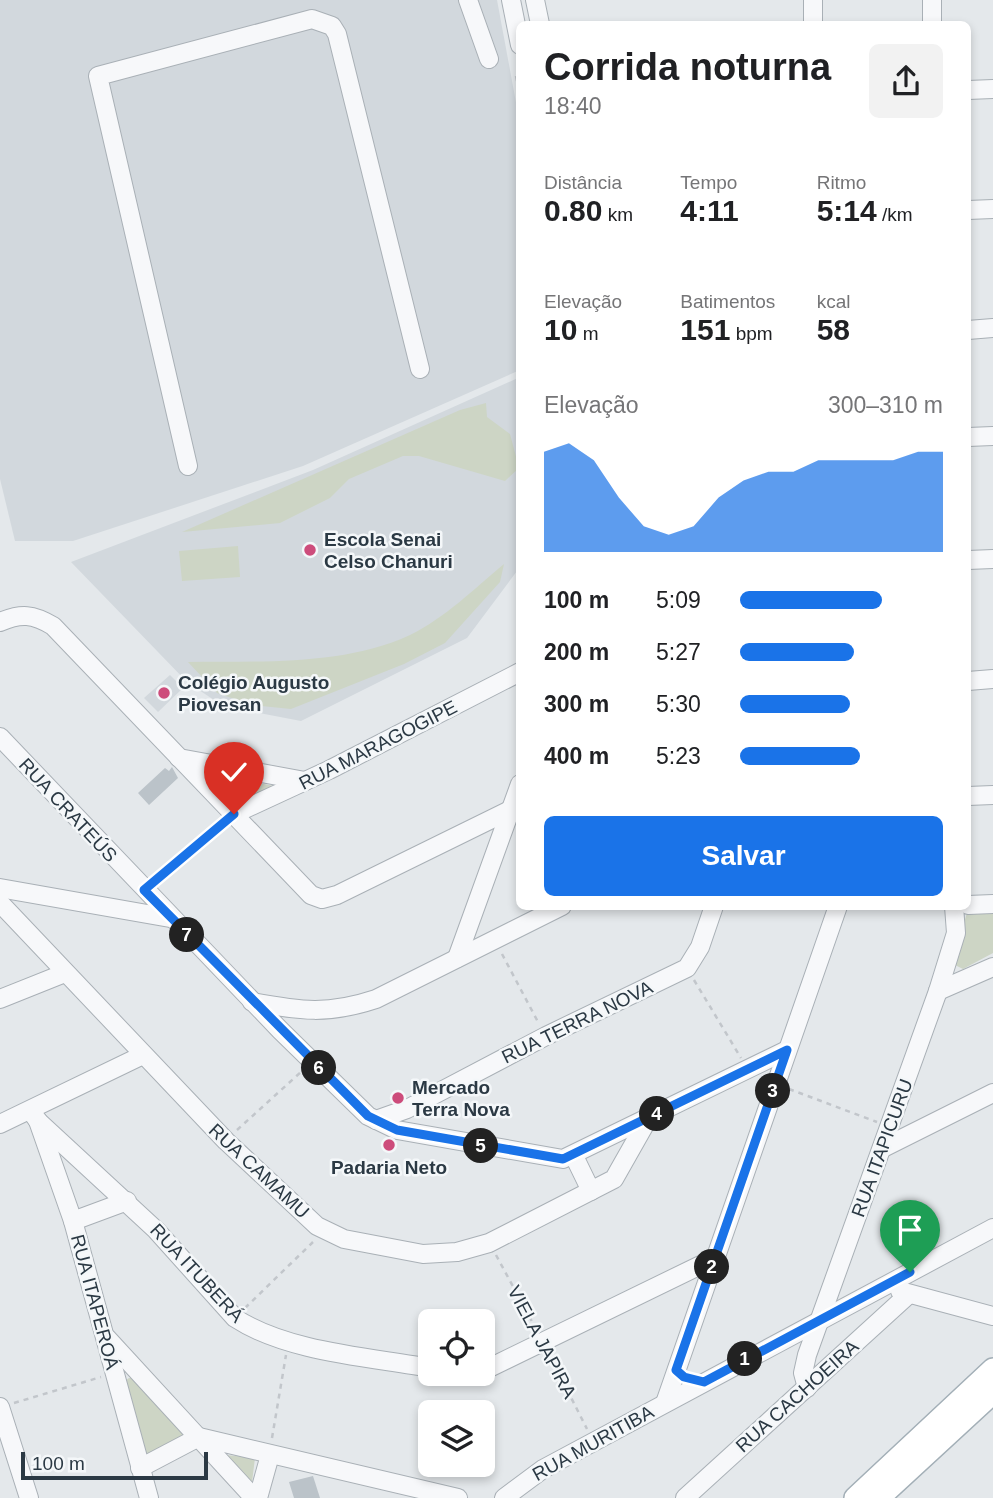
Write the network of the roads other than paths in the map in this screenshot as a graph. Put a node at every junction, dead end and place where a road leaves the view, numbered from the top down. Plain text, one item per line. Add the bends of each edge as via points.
1 (468, 0) edge
2 (511, 0) edge
3 (535, 0) edge
4 (813, 0) edge
5 (932, 0) edge
6 (539, 21) edge
7 (813, 21) edge
8 (932, 21) edge
9 (516, 25) edge
10 (489, 59) dead end
11 (993, 89) edge
12 (971, 90) edge
13 (993, 209) edge
14 (971, 211) edge
15 (993, 328) edge
16 (971, 330) edge
17 (420, 369) dead end
18 (993, 436) edge
19 (971, 437) edge
20 (188, 466) dead end
21 (993, 559) edge
22 (971, 561) edge
23 (6, 619) edge
24 (516, 674) edge
25 (993, 679) edge
26 (971, 681) edge
27 (3, 745) edge
28 (179, 758) junction
29 (306, 781) junction
30 (993, 795) edge
31 (516, 796) edge
32 (971, 796) edge
33 (512, 809) junction
34 (234, 814) junction
35 (140, 886) junction
36 (0, 888) edge
37 (0, 903) edge
38 (993, 904) edge
39 (971, 905) edge
40 (555, 910) edge
41 (713, 910) edge
42 (837, 910) edge
43 (954, 910) edge
44 (135, 912) junction
45 (170, 918) junction
46 (457, 958) junction
47 (993, 967) edge
48 (65, 973) junction
49 (938, 991) junction
50 (0, 999) edge
51 (252, 1002) junction
52 (302, 1012) junction
53 (280, 1030) junction
54 (787, 1050) junction
55 (143, 1055) junction
56 (993, 1093) edge
57 (407, 1109) junction
58 (34, 1116) junction
59 (648, 1119) junction
60 (376, 1121) junction
61 (0, 1124) edge
62 (397, 1130) junction
63 (883, 1148) junction
64 (574, 1156) junction
65 (591, 1191) junction
66 (127, 1201) junction
67 (73, 1221) junction
68 (993, 1228) edge
69 (715, 1258) junction
70 (910, 1272) junction
71 (674, 1278) junction
72 (883, 1286) junction
73 (704, 1290) junction
74 (914, 1295) junction
75 (993, 1316) edge
76 (819, 1319) junction
77 (107, 1338) junction
78 (495, 1365) edge
79 (418, 1366) edge
80 (993, 1369) edge
81 (676, 1370) junction
82 (704, 1382) junction
83 (807, 1388) junction
84 (993, 1393) edge
85 (665, 1403) junction
86 (0, 1407) edge
87 (199, 1437) junction
88 (270, 1455) junction
89 (140, 1468) junction
90 (29, 1498) edge
91 (149, 1498) edge
92 (256, 1498) edge
93 (458, 1498) edge
94 (504, 1498) edge
95 (685, 1498) edge
96 (855, 1498) edge
97 (879, 1498) edge

1 - 10 street
2 - 9 street
3 - 6 street
4 - 7 street
5 - 8 street
11 - 12 street
13 - 14 street
15 - 16 street
17 - 20 street via 360,115 332,26 312,19 98,76
18 - 19 street
21 - 22 street
23 - 28 street via 26,614 53,626
24 - 29 street, RUA MARAGOGIPE
25 - 26 street
27 - 35 street, RUA CRATEÚS
28 - 29 street
28 - 34 street
29 - 34 street, RUA MARAGOGIPE
30 - 32 street
31 - 33 street
33 - 34 street via 322,899 311,895
33 - 46 street
35 - 44 street
35 - 45 street, RUA CRATEÚS
36 - 44 street
37 - 48 street, RUA CAMAMU
38 - 39 street
40 - 46 street
41 - 57 street, RUA TERRA NOVA via 687,968
42 - 54 street, RUA MURITIBA
43 - 49 street, RUA ITAPICURU via 956,933
44 - 45 street
45 - 51 street, RUA CRATEÚS
46 - 52 street via 376,999 347,1009
47 - 49 street
48 - 50 street
48 - 55 street, RUA CAMAMU
49 - 63 street, RUA ITAPICURU
51 - 52 street
51 - 53 street, RUA CRATEÚS
52 - 53 street
53 - 60 street, RUA CRATEÚS
54 - 59 street, RUA CRATEÚS
54 - 69 street, RUA MURITIBA
55 - 58 street
55 - 65 street, RUA CAMAMU via 226,1141 325,1230 344,1239 424,1254 457,1252 489,1243
56 - 63 street
57 - 60 street, RUA TERRA NOVA
57 - 62 street
58 - 61 street
58 - 66 street, RUA ITUBERÁ
58 - 67 street, RUA ITAPEROÁ
59 - 64 street, RUA CRATEÚS
59 - 65 street, RUA CAMAMU via 614,1179
60 - 62 street, RUA CRATEÚS
62 - 64 street, RUA CRATEÚS via 551,1159
63 - 76 street, RUA ITAPICURU
64 - 65 street
66 - 67 street
66 - 79 street, RUA ITUBERÁ via 235,1318 251,1329 288,1342
67 - 77 street, RUA ITAPEROÁ
68 - 70 street
69 - 71 street
69 - 73 street, RUA MURITIBA
70 - 72 street
70 - 74 street
71 - 73 street
71 - 78 street
72 - 74 street
72 - 76 street
73 - 81 street, RUA MURITIBA
74 - 75 street
74 - 83 street, RUA CACHOEIRA
76 - 82 street
76 - 83 street, RUA ITAPICURU via 803,1373
77 - 87 street
77 - 89 street, RUA ITAPEROÁ
80 - 96 main road
81 - 82 street
81 - 85 street, RUA MURITIBA
82 - 85 street
83 - 95 street, RUA CACHOEIRA
84 - 97 main road
85 - 94 street, RUA MURITIBA via 543,1469
86 - 90 street
87 - 88 street
87 - 89 street
87 - 92 street
88 - 92 street
88 - 93 street
89 - 91 street, RUA ITAPEROÁ

